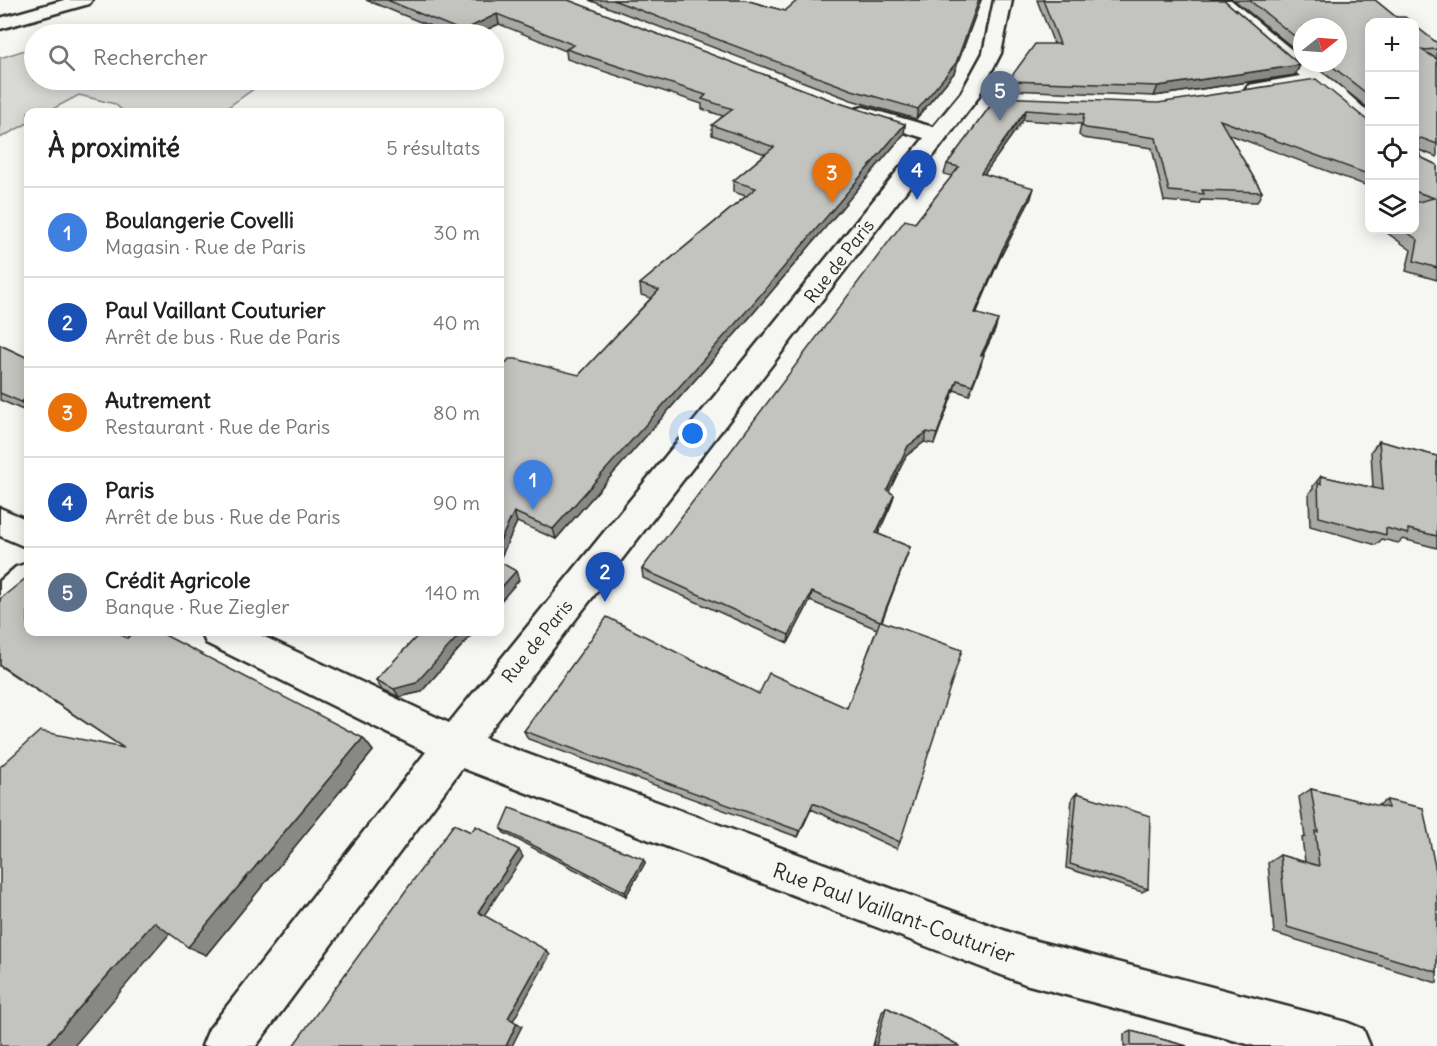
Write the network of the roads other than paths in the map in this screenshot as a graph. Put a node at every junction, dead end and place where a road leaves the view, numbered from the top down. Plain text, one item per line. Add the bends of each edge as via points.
1 (83, 0) edge
2 (1003, 0) edge
3 (1221, 0) edge
4 (0, 24) edge
5 (1317, 79) junction
6 (1239, 92) edge
7 (970, 95) junction
8 (991, 97) dead end
9 (843, 106) edge
10 (1365, 120) edge
11 (939, 136) junction
12 (0, 521) edge
13 (24, 533) edge
14 (24, 581) edge
15 (0, 602) edge
16 (227, 636) edge
17 (454, 746) junction
18 (226, 1046) edge
19 (1346, 1046) edge

1 - 4 street
2 - 7 street, Rue de Paris via 992,53
3 - 5 street
5 - 6 street
5 - 10 street
7 - 8 street
7 - 11 street, Rue de Paris
9 - 11 street
11 - 17 street, Rue de Paris
12 - 13 street
14 - 15 street
16 - 17 street, Rue Paul Vaillant-Couturier
17 - 18 street, Rue de Paris
17 - 19 street, Rue Paul Vaillant-Couturier via 1025,961

